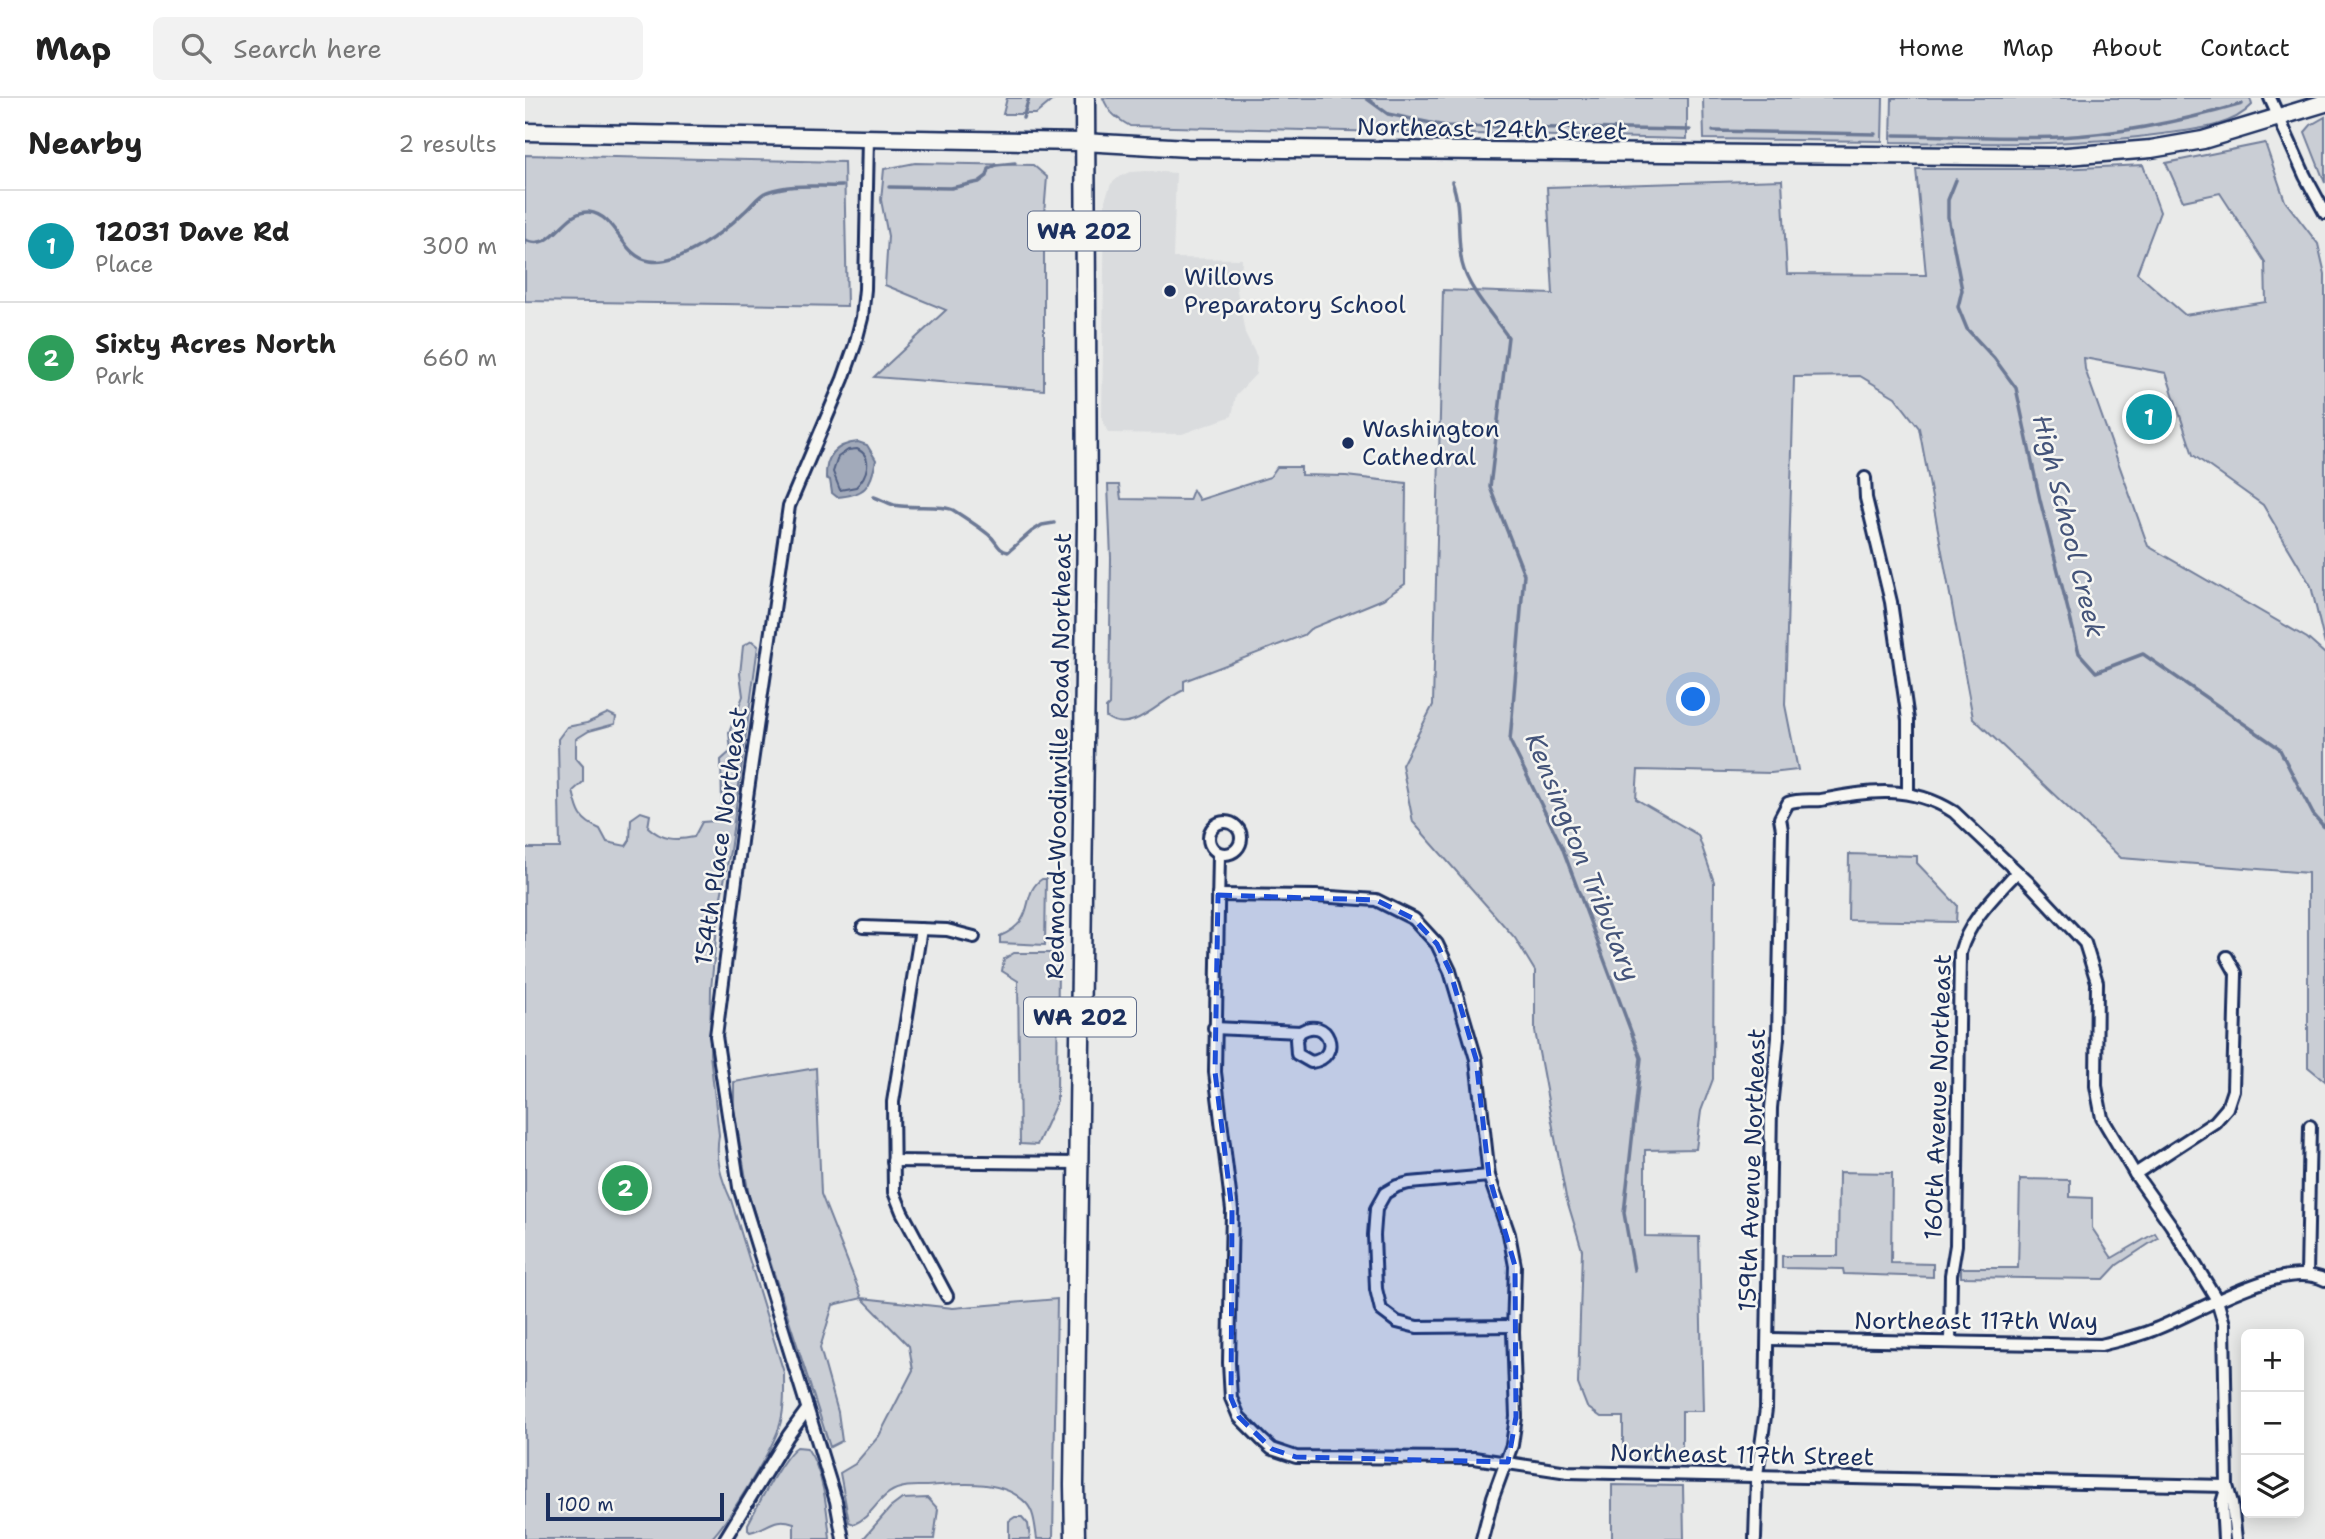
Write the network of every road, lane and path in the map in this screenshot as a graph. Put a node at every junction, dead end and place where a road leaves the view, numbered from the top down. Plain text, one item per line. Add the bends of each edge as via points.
1 (1085, 98) edge
2 (2270, 98) edge
3 (2325, 103) edge
4 (2279, 118) junction
5 (525, 132) edge
6 (868, 137) junction
7 (1083, 142) junction
8 (2325, 213) edge
9 (1865, 478) dead end
10 (1907, 793) junction
11 (1219, 853) dead end
12 (2017, 872) junction
13 (1219, 895) junction
14 (863, 926) dead end
15 (921, 929) junction
16 (974, 937) dead end
17 (2227, 957) dead end
18 (1214, 1028) junction
19 (1300, 1032) dead end
20 (2310, 1126) dead end
21 (893, 1161) junction
22 (1078, 1163) junction
23 (2135, 1174) junction
24 (1489, 1176) junction
25 (2307, 1274) junction
26 (2325, 1280) edge
27 (947, 1296) dead end
28 (2217, 1300) junction
29 (1513, 1326) junction
30 (1768, 1339) junction
31 (1950, 1342) junction
32 (806, 1410) junction
33 (1508, 1462) junction
34 (1757, 1475) junction
35 (2227, 1486) junction
36 (725, 1539) edge
37 (843, 1539) edge
38 (1075, 1539) edge
39 (1482, 1539) edge
40 (1755, 1539) edge
41 (2224, 1539) edge
42 (2237, 1539) edge

1 - 7 main road, WA 202
2 - 4 street
3 - 4 street, Northeast 124th Street
4 - 7 street, Northeast 124th Street via 2166,147 2055,157 1188,148
4 - 8 street
5 - 6 street, Northeast 124th Street
6 - 7 street, Northeast 124th Street
6 - 32 street, 154th Place Northeast via 862,318 843,379 789,506 716,1036 739,1187
7 - 22 main road, Redmond-Woodinville Road Northeast / WA 202 via 1087,536
9 - 10 street via 1891,602 1908,720
10 - 12 street via 1954,812
10 - 30 street, 159th Avenue Northeast via 1870,791 1788,803 1780,818
11 - 13 street, Northeast 117th Street
12 - 23 street via 2085,943 2097,982 2096,1086 2102,1118
12 - 31 street, 160th Avenue Northeast via 1983,908 1960,953 1956,1245
13 - 18 street, Northeast 117th Street
13 - 24 street via 1376,900 1414,919 1437,944 1467,1022 1476,1059
14 - 15 street
15 - 16 street
15 - 21 street via 893,1102
17 - 23 street via 2236,973 2233,1090 2227,1108 2215,1122
18 - 19 street
18 - 33 street, Northeast 117th Street via 1217,1098 1232,1210 1231,1398 1239,1417 1272,1449 1296,1457
20 - 25 street
21 - 22 street
21 - 27 street via 894,1192 902,1213
22 - 38 main road, Redmond-Woodinville Road Northeast / WA 202
23 - 28 street
24 - 29 street via 1515,1266
24 - 29 street via 1409,1183 1385,1193 1376,1209 1376,1289 1381,1310 1397,1322
25 - 26 street
25 - 28 street, Northeast 117th Way via 2289,1275
28 - 31 street, Northeast 117th Way via 2154,1330 2101,1345
28 - 35 street via 2224,1324
29 - 33 street via 1515,1416
30 - 31 street, Northeast 117th Way
30 - 34 street, 159th Avenue Northeast via 1766,1409
32 - 36 street
32 - 37 street, 154th Place Northeast via 836,1501
33 - 34 street, Northeast 117th Street via 1568,1472
33 - 39 street
34 - 35 street, Northeast 117th Street
34 - 40 street, 159th Avenue Northeast
35 - 41 street via 2222,1503
35 - 42 street

